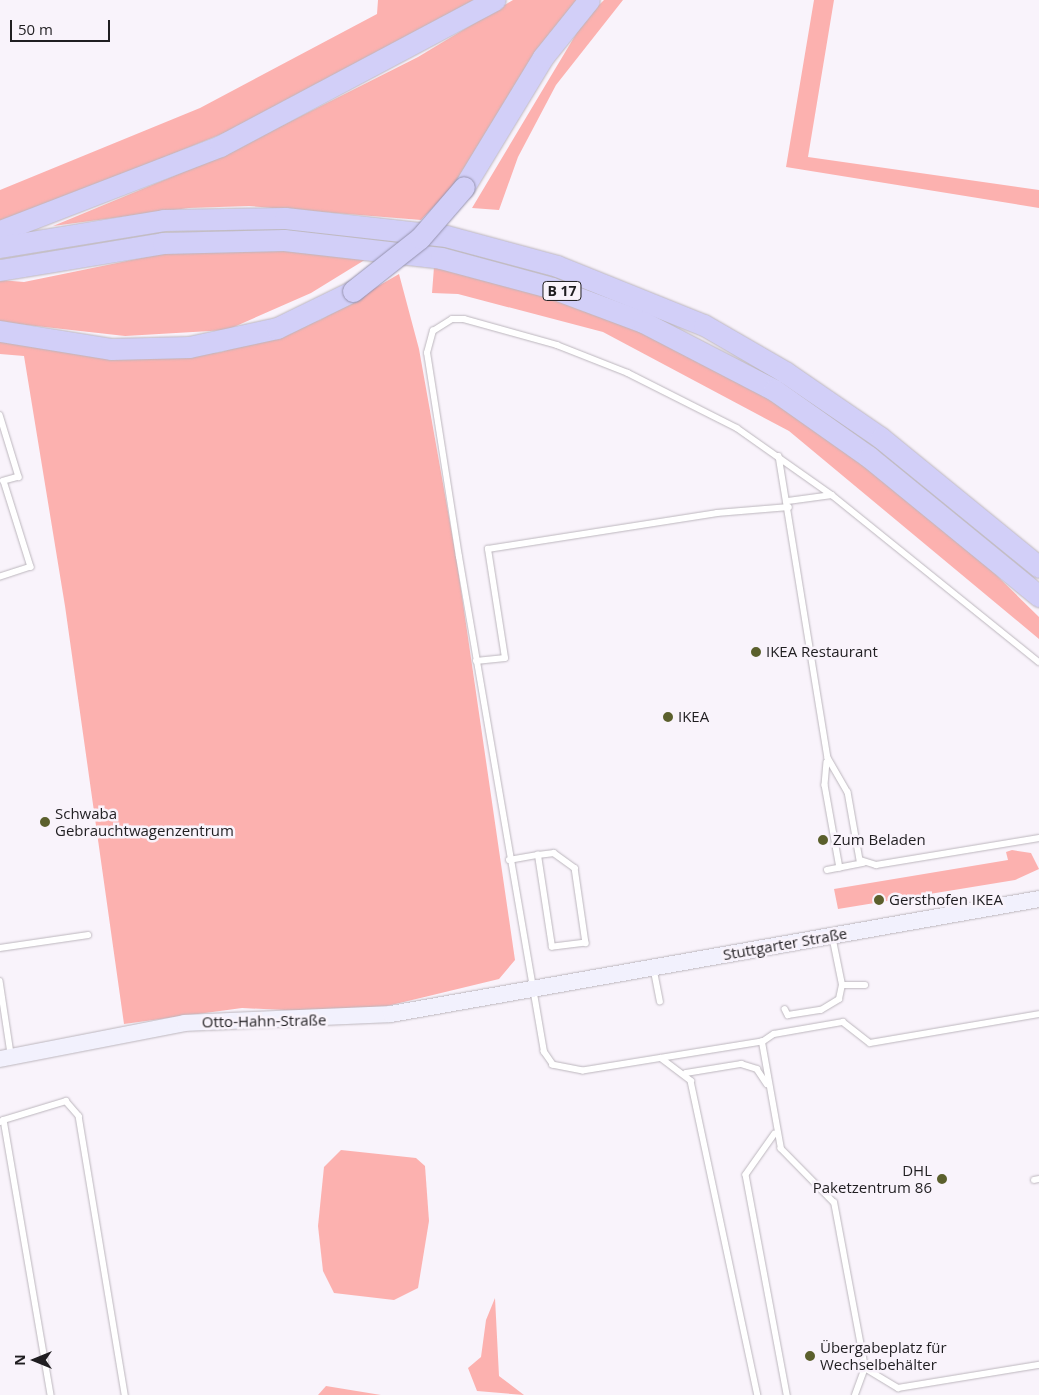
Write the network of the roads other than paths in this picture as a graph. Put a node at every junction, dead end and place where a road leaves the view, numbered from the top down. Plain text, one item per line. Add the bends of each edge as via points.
1 (495, 0) edge
2 (589, 0) edge
3 (0, 231) edge
4 (0, 248) edge
5 (0, 270) edge
6 (0, 331) edge
7 (0, 415) edge
8 (779, 456) junction
9 (832, 495) junction
10 (789, 504) junction
11 (1039, 567) edge
12 (0, 577) edge
13 (1039, 596) edge
14 (476, 661) junction
15 (1039, 662) edge
16 (828, 758) junction
17 (1037, 840) edge
18 (538, 855) junction
19 (509, 860) junction
20 (863, 863) junction
21 (840, 868) junction
22 (827, 870) dead end
23 (1039, 899) edge
24 (832, 934) junction
25 (88, 935) dead end
26 (0, 948) edge
27 (654, 968) junction
28 (0, 981) edge
29 (842, 985) junction
30 (865, 985) dead end
31 (530, 990) junction
32 (660, 1001) dead end
33 (785, 1009) dead end
34 (1039, 1014) edge
35 (762, 1042) junction
36 (6, 1057) edge
37 (661, 1058) junction
38 (686, 1074) junction
39 (768, 1085) junction
40 (2, 1121) edge
41 (775, 1134) junction
42 (1039, 1365) edge
43 (865, 1368) junction
44 (51, 1395) edge
45 (125, 1395) edge
46 (758, 1395) edge
47 (787, 1395) edge
48 (855, 1395) edge

1 - 3 highway via 220,146
2 - 6 highway, bridge via 543,57 464,186 420,238 353,291 277,328 189,347 111,349
4 - 11 highway, B 17 via 164,220 285,218 446,236 557,266 704,325 785,372 881,438
5 - 13 highway, B 17 via 144,245 284,240 441,258 552,288 643,322 774,390 869,457
7 - 12 lane via 19,477 4,481 31,568
8 - 9 lane
8 - 10 lane
8 - 14 lane via 738,428 592,358 486,324 452,318 440,323 428,341 427,353
9 - 10 lane
9 - 15 lane
10 - 14 lane via 488,549 505,658
10 - 16 lane
14 - 19 lane
16 - 20 lane via 848,792 855,852
16 - 21 lane via 826,785
17 - 20 lane via 876,865
18 - 18 lane via 554,853 574,868 586,942 552,948
18 - 19 lane
19 - 31 lane
20 - 21 lane
21 - 22 lane
23 - 24 street, Stuttgarter Straße
24 - 27 street, Stuttgarter Straße
24 - 29 lane
25 - 26 lane
27 - 31 street, Stuttgarter Straße
27 - 32 lane
28 - 36 lane
29 - 30 lane
29 - 33 lane via 839,999 832,1006 794,1014
31 - 36 street, Otto-Hahn-Straße via 352,1018 185,1022
31 - 37 lane via 544,1052 553,1065 583,1071
34 - 35 lane via 870,1043 843,1022 774,1034
35 - 37 lane
35 - 39 lane
37 - 38 lane
38 - 39 lane via 741,1064 757,1069
38 - 46 lane via 691,1081
39 - 41 lane
40 - 44 lane
40 - 45 lane via 66,1100 79,1116
41 - 43 lane via 791,1163 834,1202
41 - 47 lane via 746,1175
42 - 43 lane via 898,1388
43 - 48 lane

